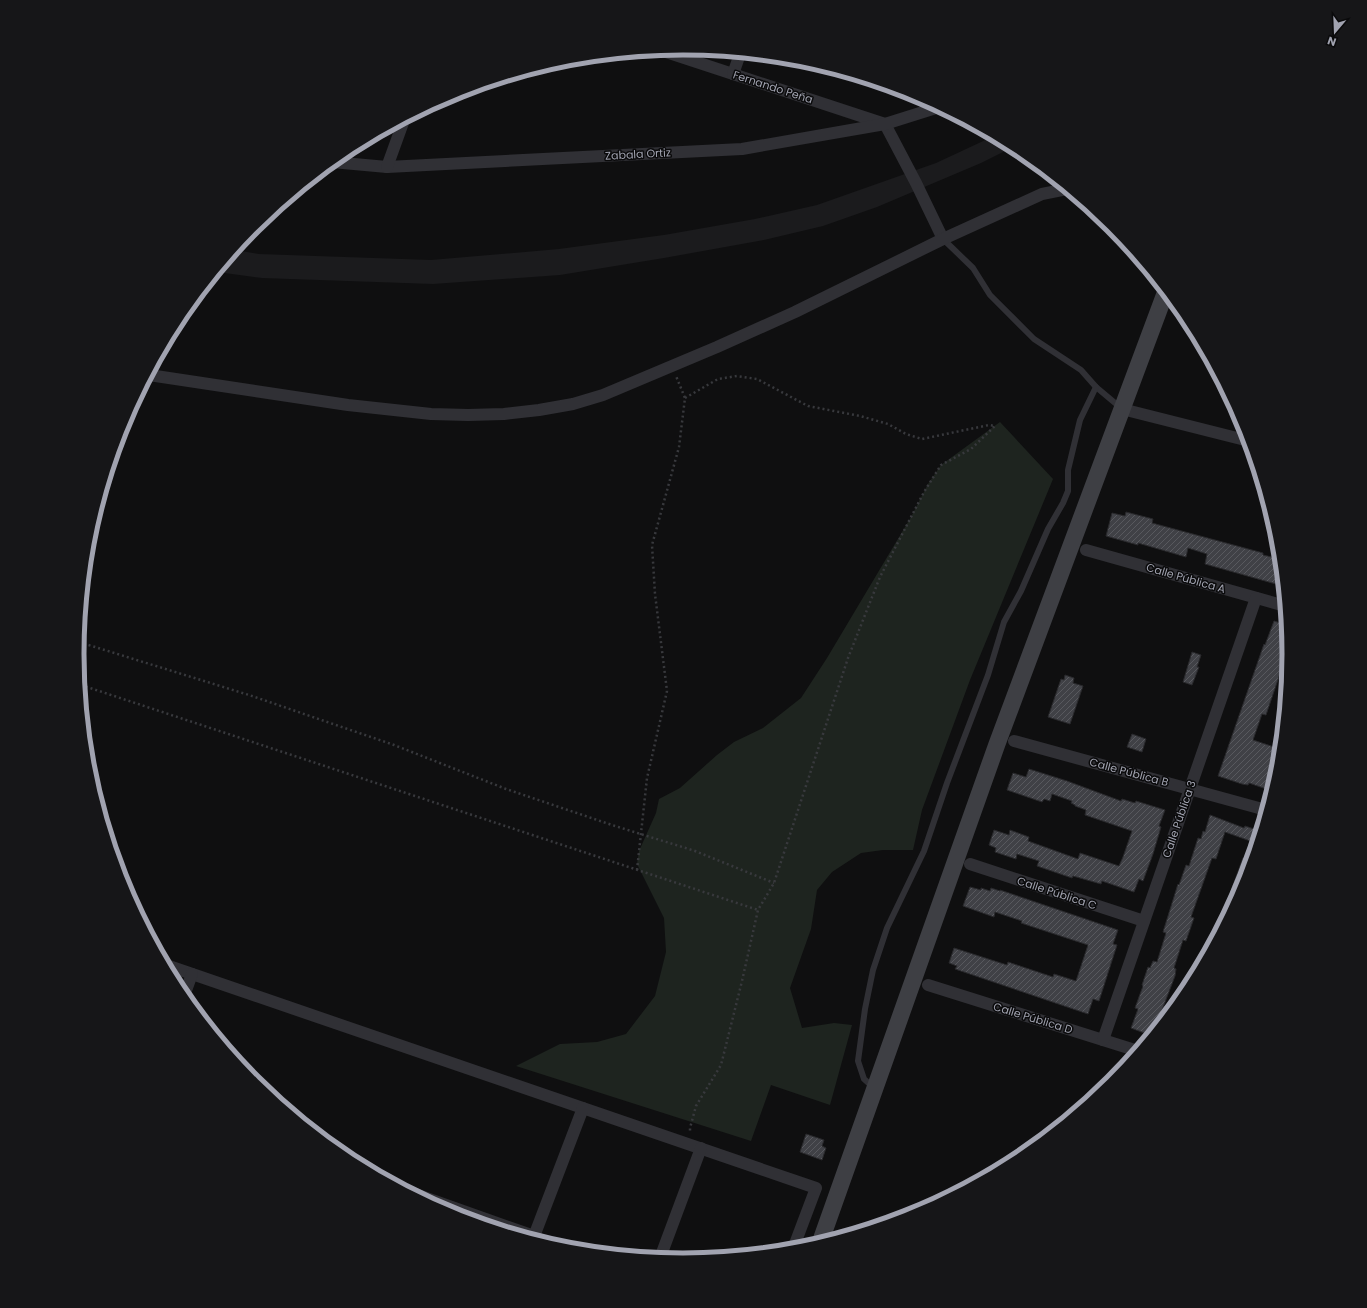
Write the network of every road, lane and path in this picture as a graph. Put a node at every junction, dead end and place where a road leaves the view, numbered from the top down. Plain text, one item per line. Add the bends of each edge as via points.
1 (676, 55) edge
2 (739, 58) edge
3 (733, 74) junction
4 (931, 109) edge
5 (885, 124) junction
6 (402, 126) edge
7 (341, 163) edge
8 (387, 167) junction
9 (1061, 190) edge
10 (943, 239) junction
11 (1164, 296) edge
12 (672, 367) junction
13 (153, 376) edge
14 (1096, 387) junction
15 (685, 398) junction
16 (1122, 409) junction
17 (1243, 439) edge
18 (1086, 550) dead end
19 (1256, 598) junction
20 (1280, 605) edge
21 (85, 644) edge
22 (86, 687) edge
23 (1014, 741) dead end
24 (1189, 789) junction
25 (1262, 809) edge
26 (641, 834) junction
27 (970, 864) dead end
28 (637, 870) junction
29 (774, 883) junction
30 (758, 910) junction
31 (1144, 921) junction
32 (174, 968) edge
33 (192, 974) junction
34 (928, 985) dead end
35 (187, 989) edge
36 (1103, 1040) junction
37 (1133, 1050) edge
38 (875, 1089) junction
39 (583, 1108) junction
40 (689, 1145) junction
41 (701, 1148) junction
42 (535, 1234) edge
43 (822, 1236) edge
44 (796, 1242) edge
45 (662, 1252) edge

1 - 3 street, Fernando Peña
2 - 3 street
3 - 5 street, Fernando Peña
4 - 5 street, Zabala Ortiz
5 - 8 street, Zabala Ortiz via 742,149
5 - 10 street
6 - 8 street
7 - 8 street, Zabala Ortiz
9 - 10 street via 1042,194
10 - 12 street via 795,312
10 - 14 lane via 973,268 990,295 1034,339 1081,370
11 - 16 street
12 - 13 street via 603,395 573,404 539,410 468,415 431,414 348,405
12 - 15 path
14 - 16 lane
14 - 38 lane via 1080,420 1068,470 1068,491 1048,529 1022,591 1004,622 988,675 924,850 887,928 873,970 858,1061 864,1079
15 - 26 path via 679,447 652,545 666,691 647,778
15 - 29 path via 718,379 737,376 757,379 808,406 888,424 922,439 989,425 995,426 971,449 941,465 924,492 880,577 848,658
16 - 17 street
16 - 38 street via 997,744
18 - 19 street, Calle Pública A
19 - 20 street, Calle Pública A
19 - 24 street, Calle Pública 3
21 - 26 path via 249,695 394,745 513,791
22 - 28 path
23 - 24 street, Calle Pública B
24 - 25 street, Calle Pública B
24 - 31 street, Calle Pública 3
26 - 28 path
26 - 29 path via 695,851
27 - 31 street, Calle Pública C
28 - 30 path
29 - 30 path
30 - 40 path via 720,1065 696,1106 690,1128
31 - 36 street, Calle Pública 3
32 - 33 street
33 - 35 street
33 - 39 street
34 - 36 street, Calle Pública D
36 - 37 street, Calle Pública D
38 - 43 street
39 - 40 street
39 - 42 street
40 - 41 street
41 - 44 street via 816,1188
41 - 45 street

